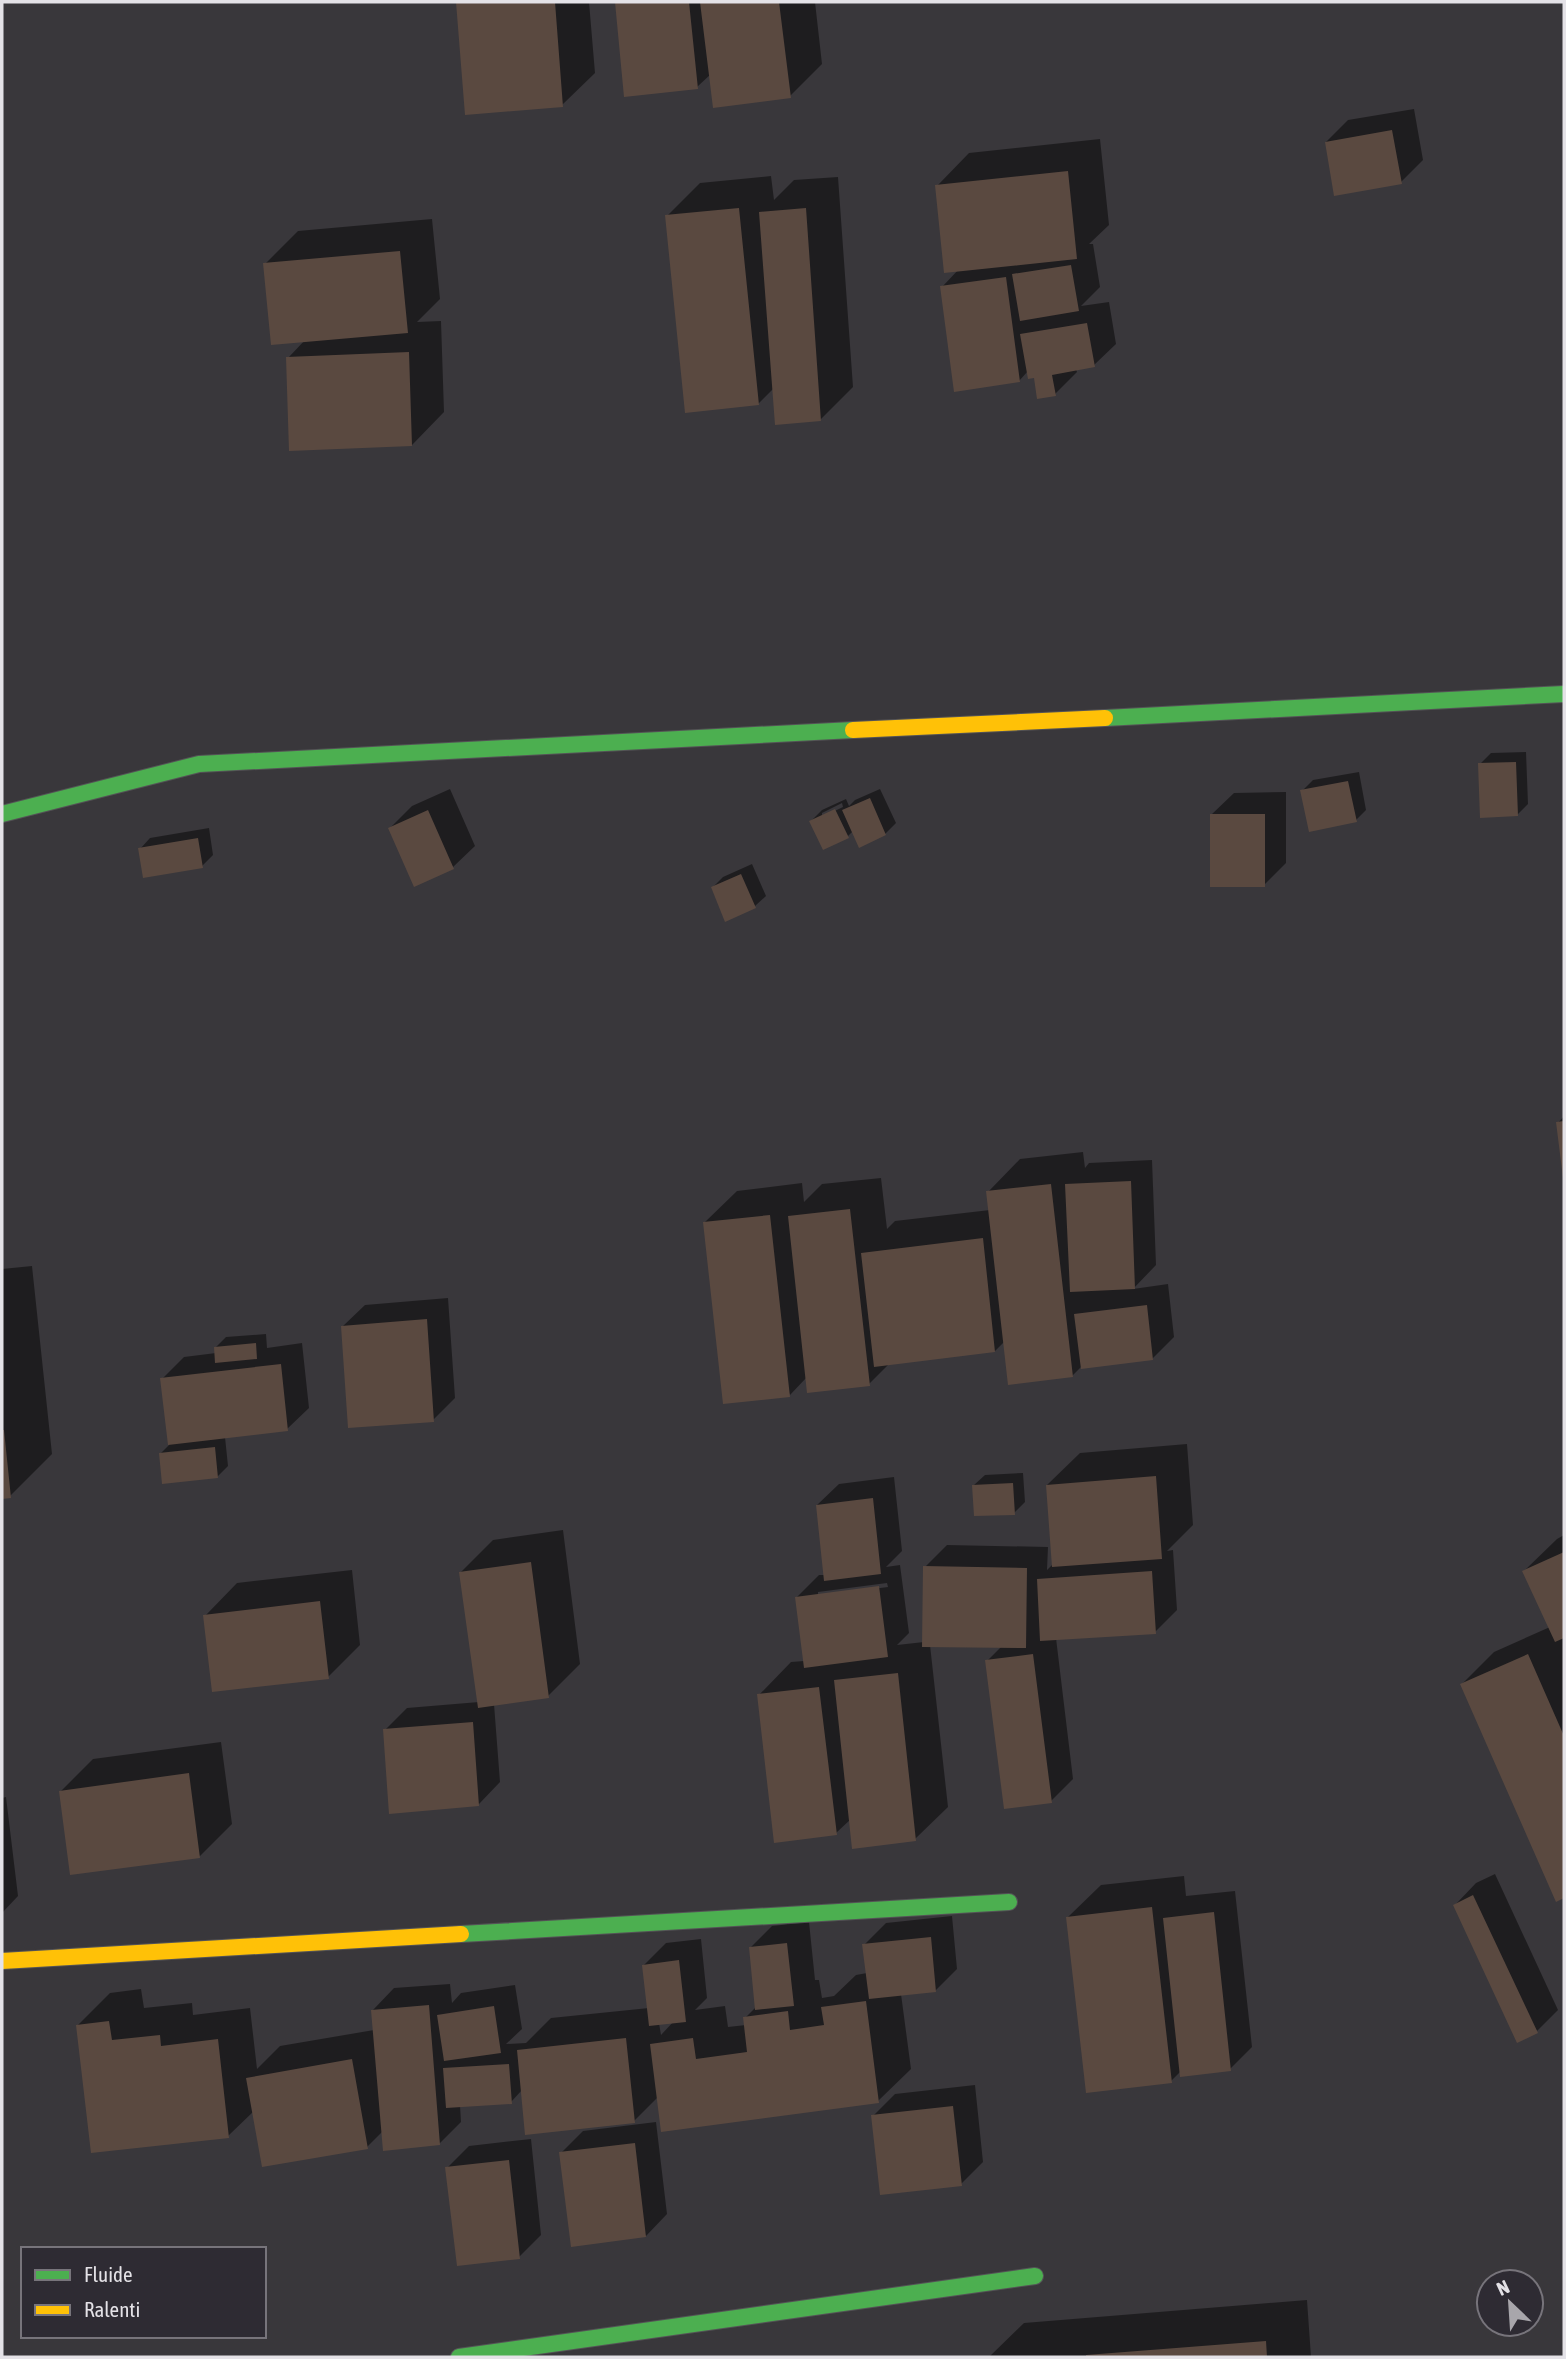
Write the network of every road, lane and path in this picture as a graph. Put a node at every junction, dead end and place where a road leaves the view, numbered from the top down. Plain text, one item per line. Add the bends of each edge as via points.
1 (1564, 694) edge
2 (2, 814) edge
3 (1009, 1902) dead end
4 (2, 1961) edge
5 (1035, 2276) dead end
6 (459, 2357) edge

1 - 2 street via 199,764
3 - 4 street
5 - 6 street

